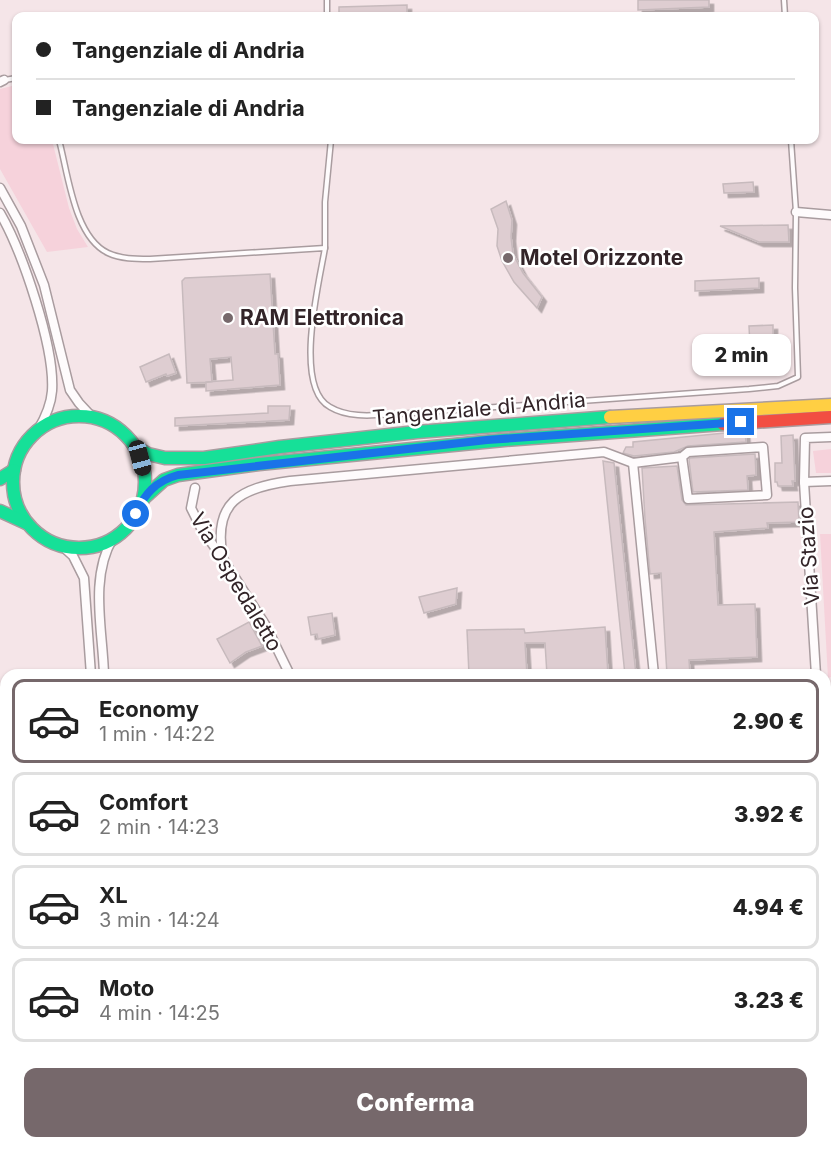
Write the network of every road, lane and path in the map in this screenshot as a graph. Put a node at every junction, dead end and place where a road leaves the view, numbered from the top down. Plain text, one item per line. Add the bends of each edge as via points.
1 (60, 144) edge
2 (331, 144) edge
3 (791, 144) edge
4 (0, 188) edge
5 (796, 212) junction
6 (0, 213) edge
7 (831, 214) edge
8 (326, 248) junction
9 (831, 405) edge
10 (831, 417) edge
11 (93, 418) junction
12 (38, 430) junction
13 (831, 436) edge
14 (134, 446) junction
15 (682, 457) junction
16 (633, 463) junction
17 (14, 470) junction
18 (0, 479) edge
19 (831, 481) edge
20 (804, 482) junction
21 (195, 488) dead end
22 (142, 498) junction
23 (0, 511) edge
24 (28, 524) junction
25 (113, 538) junction
26 (62, 546) junction
27 (224, 559) junction
28 (91, 669) edge
29 (104, 669) edge
30 (287, 669) edge
31 (653, 669) edge
32 (816, 669) edge

1 - 8 lane via 83,226 106,252 124,258 150,259
2 - 8 lane via 325,202
3 - 5 lane
4 - 11 street via 21,226 44,285 70,390
5 - 7 street
5 - 8 lane via 798,377 777,386 737,390 398,414 344,413 321,400 310,371
6 - 12 street via 25,269 48,354 52,394
9 - 14 main road, Tangenziale di Andria via 606,417 180,459 153,457
10 - 22 main road, Tangenziale di Andria via 487,440 290,461 178,475 164,480
11 - 12 main road, Tangenziale di Andria via 64,418
11 - 14 main road, Tangenziale di Andria via 116,428
12 - 17 main road, Tangenziale di Andria via 19,455
13 - 20 street, Via Stazio via 805,438
14 - 22 main road, Tangenziale di Andria via 144,471
15 - 15 street via 688,452 763,447 767,495 688,499
15 - 16 street
16 - 27 street via 604,452 263,485 242,494 228,508 219,538
16 - 31 street
17 - 18 main road
17 - 24 main road, Tangenziale di Andria via 15,499
19 - 20 street
20 - 32 street, Via Stazio
21 - 27 street, Via Ospedaletto via 191,508
22 - 25 main road, Tangenziale di Andria via 126,528
23 - 24 main road, Tangenziale di Andria
24 - 26 main road, Tangenziale di Andria
25 - 26 main road, Tangenziale di Andria via 88,547
25 - 29 street via 104,556 99,583
26 - 28 street via 77,563 86,586
27 - 30 street, Via Ospedaletto via 266,626

